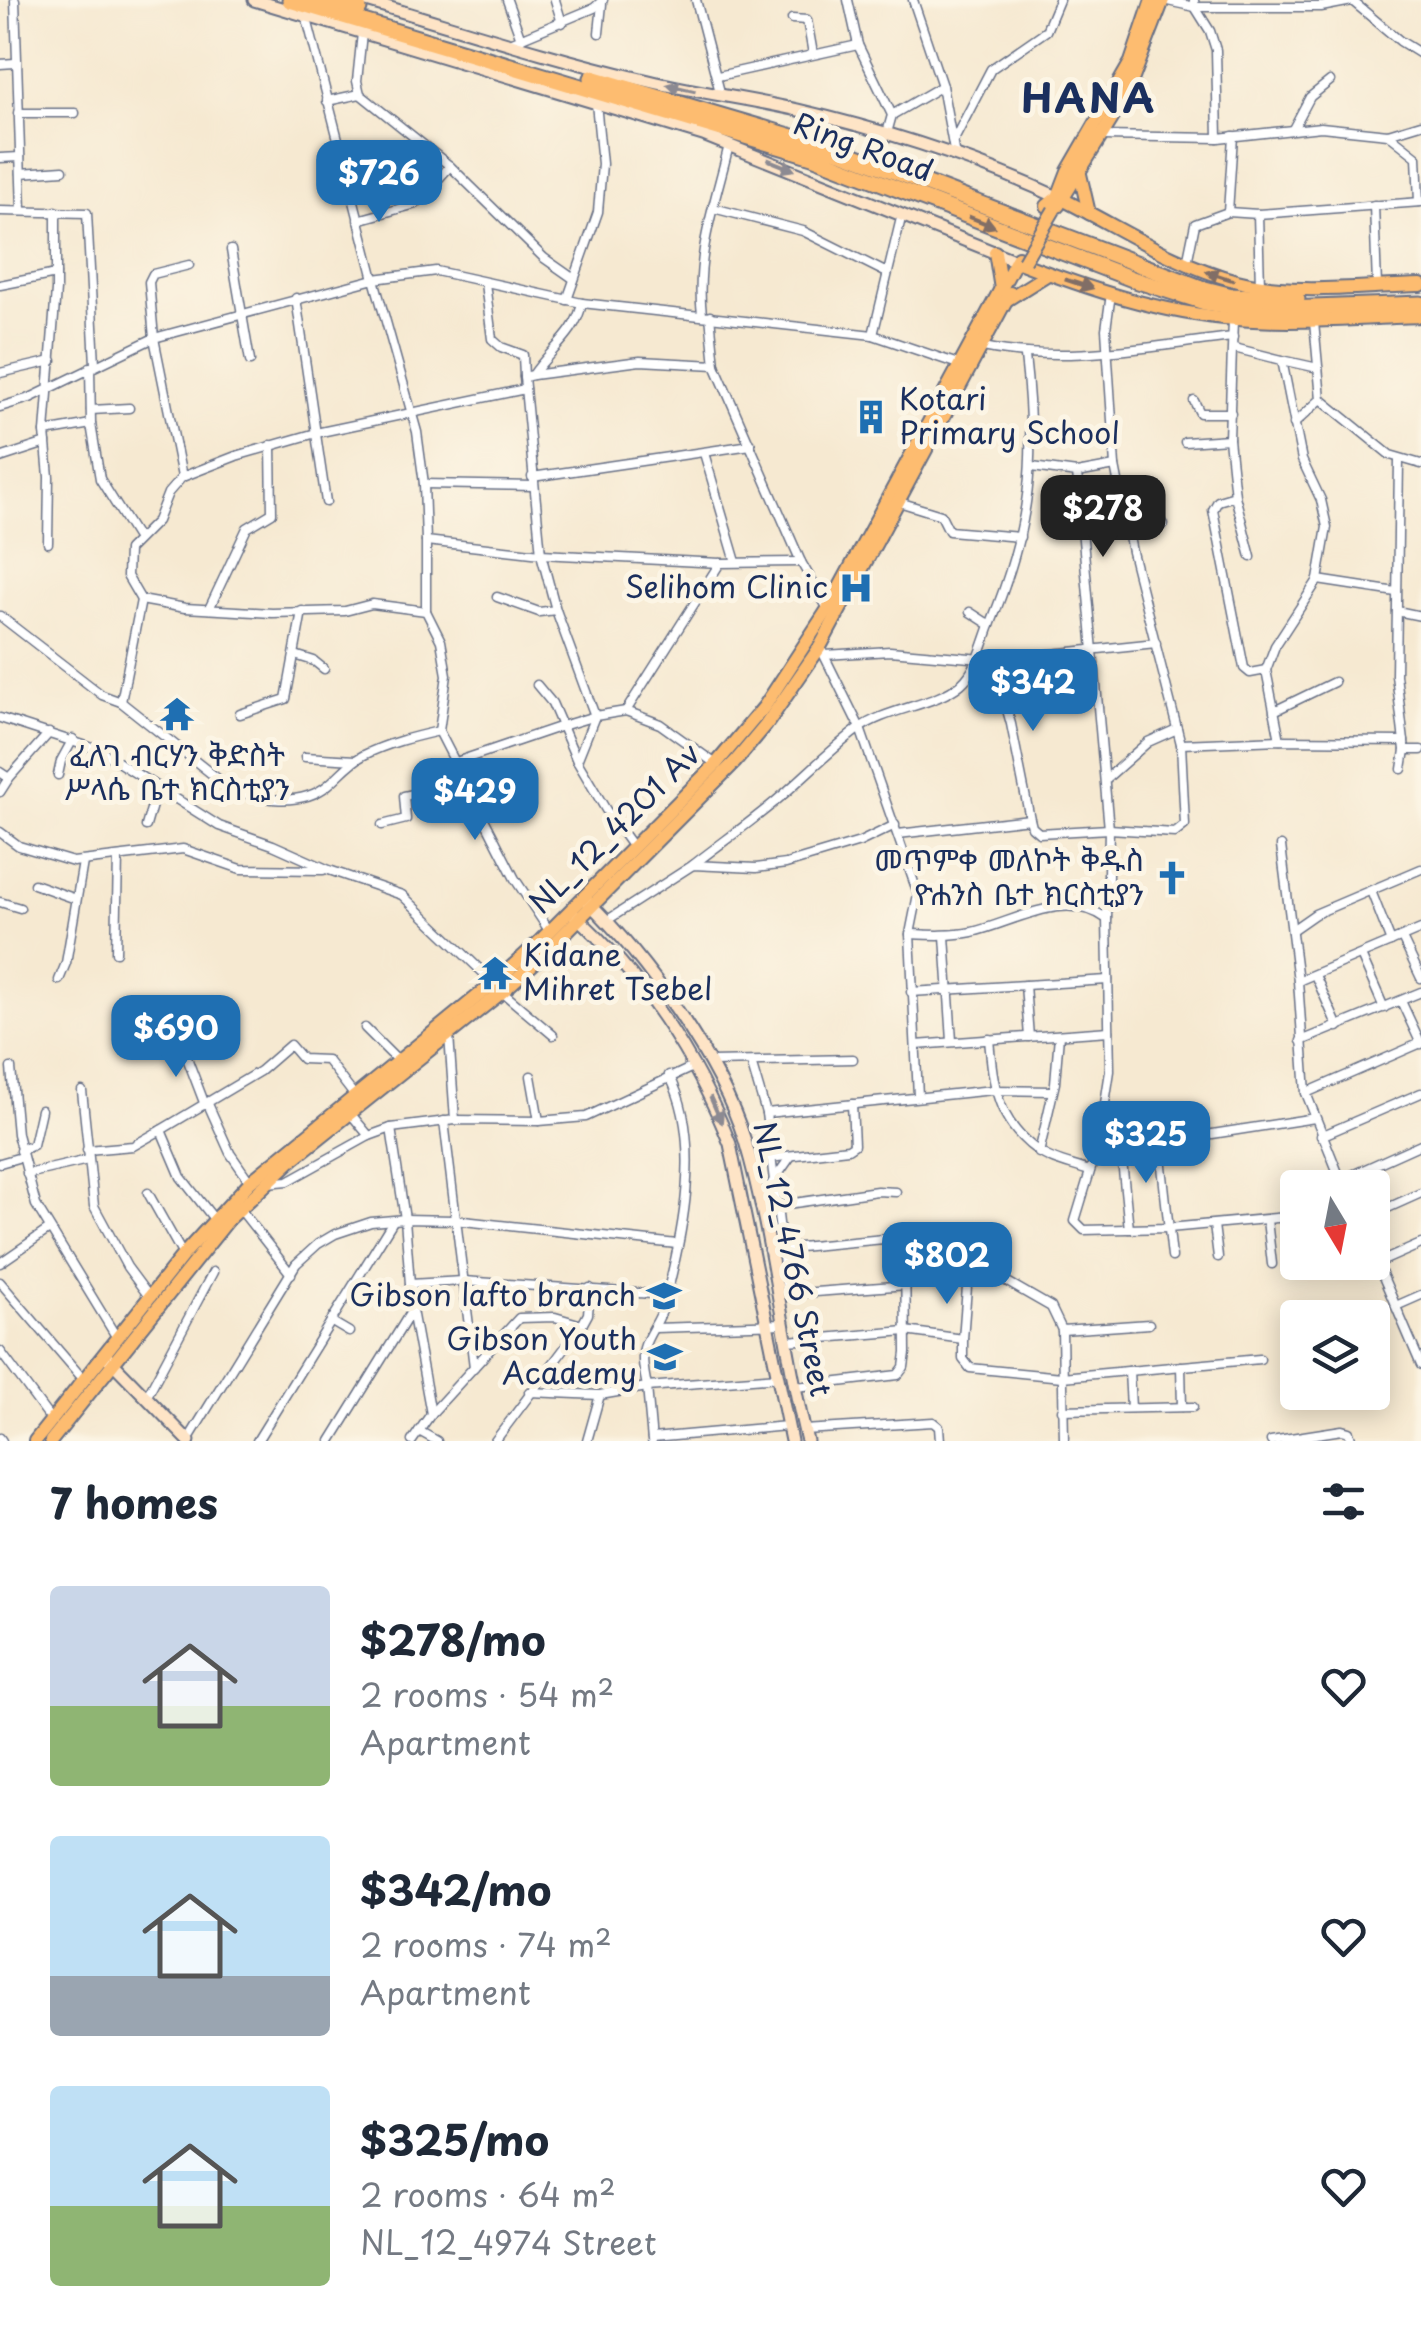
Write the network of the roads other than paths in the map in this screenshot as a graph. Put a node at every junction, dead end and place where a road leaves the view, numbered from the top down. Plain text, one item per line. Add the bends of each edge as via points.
1 (15, 0) edge
2 (254, 0) edge
3 (290, 0) edge
4 (327, 0) edge
5 (363, 0) edge
6 (507, 0) edge
7 (555, 0) edge
8 (696, 0) edge
9 (848, 0) edge
10 (913, 0) edge
11 (1059, 0) edge
12 (1152, 0) edge
13 (1164, 0) edge
14 (1352, 0) edge
15 (1334, 2) edge
16 (597, 3) edge
17 (1195, 4) edge
18 (306, 15) junction
19 (792, 18) dead end
20 (562, 22) junction
21 (362, 31) junction
22 (599, 33) dead end
23 (515, 41) junction
24 (858, 45) junction
25 (813, 54) junction
26 (1421, 54) edge
27 (15, 63) junction
28 (0, 64) edge
29 (718, 76) junction
30 (1330, 81) dead end
31 (942, 86) junction
32 (360, 94) junction
33 (721, 96) junction
34 (327, 102) junction
35 (596, 103) junction
36 (74, 113) dead end
37 (18, 114) junction
38 (892, 115) junction
39 (1421, 124) edge
40 (1293, 129) junction
41 (887, 134) junction
42 (1388, 134) junction
43 (1102, 136) junction
44 (1232, 136) junction
45 (1218, 138) junction
46 (954, 140) junction
47 (729, 145) junction
48 (955, 156) junction
49 (20, 157) junction
50 (0, 158) edge
51 (450, 166) junction
52 (63, 170) dead end
53 (21, 173) junction
54 (1080, 174) junction
55 (1420, 202) edge
56 (1056, 203) junction
57 (1374, 205) junction
58 (714, 208) junction
59 (22, 210) junction
60 (0, 211) edge
61 (56, 211) junction
62 (1228, 212) junction
63 (1089, 213) junction
64 (902, 214) junction
65 (1258, 214) junction
66 (358, 220) junction
67 (231, 250) dead end
68 (995, 252) junction
69 (1021, 261) junction
70 (1187, 263) junction
71 (189, 266) dead end
72 (887, 273) junction
73 (56, 274) junction
74 (1048, 274) junction
75 (374, 279) junction
76 (574, 279) junction
77 (486, 284) junction
78 (0, 285) edge
79 (1421, 285) edge
80 (1260, 286) junction
81 (1377, 286) junction
82 (1111, 294) junction
83 (1421, 295) edge
84 (1004, 297) junction
85 (296, 298) junction
86 (567, 300) junction
87 (582, 303) junction
88 (1421, 304) edge
89 (242, 313) junction
90 (706, 316) junction
91 (1421, 316) edge
92 (1233, 319) junction
93 (1314, 322) junction
94 (873, 335) junction
95 (1233, 336) junction
96 (154, 338) junction
97 (984, 347) junction
98 (1234, 348) junction
99 (1108, 350) junction
100 (1025, 356) junction
101 (1282, 360) junction
102 (52, 361) junction
103 (250, 361) dead end
104 (961, 364) junction
105 (715, 365) junction
106 (92, 366) junction
107 (1318, 368) junction
108 (0, 372) edge
109 (528, 376) junction
110 (48, 388) junction
111 (525, 389) junction
112 (1321, 399) junction
113 (1194, 402) dead end
114 (0, 407) edge
115 (130, 408) dead end
116 (91, 410) junction
117 (1232, 413) junction
118 (410, 414) junction
119 (92, 424) junction
120 (1294, 424) junction
121 (45, 432) junction
122 (316, 433) junction
123 (1229, 439) junction
124 (1185, 442) dead end
125 (46, 443) junction
126 (271, 444) junction
127 (751, 445) junction
128 (704, 453) junction
129 (0, 458) edge
130 (1399, 460) junction
131 (1421, 464) edge
132 (1115, 466) junction
133 (1032, 468) junction
134 (1078, 473) junction
135 (182, 477) junction
136 (532, 482) junction
137 (424, 484) junction
138 (1234, 496) junction
139 (326, 502) dead end
140 (899, 502) junction
141 (1164, 524) dead end
142 (1127, 528) junction
143 (1020, 536) junction
144 (137, 538) junction
145 (426, 542) junction
146 (48, 543) dead end
147 (541, 554) junction
148 (1251, 558) dead end
149 (736, 562) junction
150 (802, 562) junction
151 (720, 563) junction
152 (1318, 580) junction
153 (1396, 592) junction
154 (497, 596) dead end
155 (141, 600) junction
156 (209, 609) junction
157 (828, 609) junction
158 (556, 610) junction
159 (426, 611) junction
160 (1397, 611) junction
161 (302, 612) junction
162 (970, 612) dead end
163 (0, 616) edge
164 (1421, 616) edge
165 (990, 625) junction
166 (1156, 643) junction
167 (1094, 650) junction
168 (823, 651) junction
169 (296, 655) junction
170 (979, 658) junction
171 (994, 660) junction
172 (324, 668) dead end
173 (1266, 670) junction
174 (1334, 682) dead end
175 (537, 685) dead end
176 (121, 702) junction
177 (626, 710) junction
178 (1274, 711) junction
179 (240, 714) dead end
180 (595, 716) junction
181 (0, 718) edge
182 (562, 726) junction
183 (860, 728) junction
184 (1177, 730) junction
185 (439, 731) junction
186 (49, 732) junction
187 (72, 739) junction
188 (1280, 740) junction
189 (1181, 744) junction
190 (1404, 745) junction
191 (1421, 750) edge
192 (305, 757) dead end
193 (355, 760) junction
194 (577, 761) junction
195 (456, 762) junction
196 (716, 764) junction
197 (1402, 770) dead end
198 (0, 772) edge
199 (58, 775) dead end
200 (9, 778) junction
201 (1106, 780) junction
202 (466, 783) junction
203 (157, 788) junction
204 (0, 792) edge
205 (1030, 819) junction
206 (382, 825) dead end
207 (146, 826) dead end
208 (1109, 829) junction
209 (896, 830) junction
210 (0, 832) edge
211 (632, 846) junction
212 (1281, 846) dead end
213 (118, 857) junction
214 (83, 862) junction
215 (693, 865) junction
216 (1421, 869) edge
217 (329, 870) junction
218 (34, 884) dead end
219 (1370, 891) junction
220 (76, 900) junction
221 (587, 901) junction
222 (0, 902) edge
223 (20, 908) dead end
224 (574, 915) junction
225 (1106, 919) junction
226 (606, 921) junction
227 (1421, 929) edge
228 (1292, 930) junction
229 (550, 932) junction
230 (910, 934) junction
231 (945, 936) junction
232 (1402, 938) junction
233 (1391, 942) junction
234 (116, 952) dead end
235 (1361, 955) junction
236 (1315, 974) junction
237 (1421, 978) edge
238 (59, 980) dead end
239 (1108, 980) junction
240 (1298, 981) junction
241 (1025, 984) junction
242 (498, 987) junction
243 (949, 991) junction
244 (911, 992) junction
245 (1421, 992) edge
246 (1401, 1001) junction
247 (1384, 1008) junction
248 (365, 1028) dead end
249 (1338, 1028) junction
250 (1109, 1031) junction
251 (449, 1035) junction
252 (553, 1035) dead end
253 (1059, 1035) junction
254 (1029, 1037) junction
255 (989, 1039) junction
256 (1301, 1040) junction
257 (952, 1041) junction
258 (182, 1042) dead end
259 (1421, 1043) edge
260 (916, 1045) junction
261 (397, 1060) junction
262 (853, 1060) dead end
263 (710, 1062) junction
264 (751, 1062) junction
265 (695, 1066) junction
266 (11, 1068) dead end
267 (670, 1075) junction
268 (531, 1076) dead end
269 (994, 1090) junction
270 (82, 1091) dead end
271 (1052, 1092) junction
272 (1306, 1093) junction
273 (1421, 1093) edge
274 (354, 1095) junction
275 (918, 1096) junction
276 (207, 1104) junction
277 (852, 1104) junction
278 (41, 1110) dead end
279 (350, 1113) junction
280 (766, 1113) junction
281 (1314, 1118) junction
282 (449, 1120) junction
283 (538, 1122) junction
284 (391, 1128) junction
285 (161, 1130) junction
286 (369, 1136) junction
287 (1322, 1136) junction
288 (1159, 1138) junction
289 (1120, 1141) junction
290 (1099, 1142) junction
291 (1421, 1144) edge
292 (87, 1150) junction
293 (1039, 1153) junction
294 (21, 1154) junction
295 (792, 1156) junction
296 (769, 1158) junction
297 (88, 1160) junction
298 (0, 1163) edge
299 (1336, 1170) edge
300 (1370, 1170) edge
301 (1089, 1171) junction
302 (26, 1174) junction
303 (250, 1182) junction
304 (267, 1183) junction
305 (772, 1183) junction
306 (896, 1192) dead end
307 (148, 1193) dead end
308 (1421, 1193) edge
309 (776, 1204) junction
310 (1390, 1207) edge
311 (760, 1208) junction
312 (240, 1209) junction
313 (1280, 1218) edge
314 (214, 1219) junction
315 (405, 1219) junction
316 (454, 1220) junction
317 (1266, 1220) junction
318 (393, 1221) junction
319 (1214, 1224) junction
320 (1170, 1228) junction
321 (1129, 1229) junction
322 (48, 1230) junction
323 (906, 1237) junction
324 (677, 1244) junction
325 (1421, 1244) edge
326 (782, 1248) junction
327 (768, 1250) junction
328 (183, 1255) junction
329 (1172, 1257) dead end
330 (1218, 1257) dead end
331 (1390, 1258) edge
332 (969, 1261) junction
333 (0, 1263) edge
334 (1272, 1264) dead end
335 (213, 1272) dead end
336 (291, 1274) junction
337 (1385, 1280) edge
338 (0, 1282) edge
339 (463, 1282) junction
340 (410, 1284) junction
341 (907, 1285) junction
342 (590, 1288) junction
343 (666, 1295) junction
344 (1421, 1295) edge
345 (150, 1298) junction
346 (1396, 1306) junction
347 (412, 1310) junction
348 (332, 1322) junction
349 (784, 1324) junction
350 (1149, 1324) dead end
351 (582, 1325) junction
352 (770, 1326) junction
353 (655, 1328) junction
354 (1062, 1330) junction
355 (906, 1331) junction
356 (349, 1332) dead end
357 (118, 1338) junction
358 (963, 1339) junction
359 (788, 1341) junction
360 (0, 1351) edge
361 (109, 1359) junction
362 (1260, 1359) dead end
363 (1421, 1365) edge
364 (1181, 1366) junction
365 (474, 1367) junction
366 (1129, 1371) junction
367 (779, 1377) junction
368 (1062, 1377) junction
369 (84, 1380) junction
370 (647, 1387) junction
371 (796, 1387) junction
372 (529, 1392) junction
373 (600, 1395) junction
374 (147, 1396) junction
375 (1182, 1407) junction
376 (1193, 1407) dead end
377 (1132, 1408) junction
378 (1062, 1410) junction
379 (432, 1414) junction
380 (52, 1420) junction
381 (787, 1426) junction
382 (419, 1431) junction
383 (805, 1435) edge
384 (1350, 1436) edge
385 (652, 1439) edge
386 (188, 1440) edge
387 (35, 1441) edge
388 (51, 1441) edge
389 (257, 1441) edge
390 (331, 1441) edge
391 (412, 1441) edge
392 (437, 1441) edge
393 (495, 1441) edge
394 (587, 1441) edge
395 (791, 1441) edge
396 (940, 1441) edge
397 (1064, 1441) edge
398 (1271, 1441) edge

1 - 27 street
2 - 18 street
3 -> 88 highway, Ring Road via 812,156 1205,302 1258,310
4 - 83 highway, Ring Road via 844,152 1201,288 1256,298
5 - 23 street
6 - 23 street
7 - 20 street
8 - 29 street
9 - 24 street
10 - 31 street
11 - 46 street via 1046,31 991,69
12 - 56 main road via 1131,62
13 - 17 street
13 - 43 main road via 1126,96
14 - 15 street
14 - 26 street
15 - 17 street
16 - 20 street
16 - 22 street
17 - 45 street via 1216,50
18 - 21 street
18 - 34 street
19 - 25 street via 807,20
20 - 23 street
21 - 32 street
21 - 35 street
33 -> 23 street
24 - 25 street
24 - 38 street
25 - 29 street
27 - 28 street
27 - 37 street
29 - 33 street
30 - 40 street via 1310,97
31 - 38 street
31 - 46 street
32 - 34 street
32 - 51 street
33 - 41 street
34 - 66 street
35 - 47 street
35 - 76 street via 598,212
36 - 37 street
37 - 49 street
38 - 41 street
39 - 42 street
40 - 42 street
40 - 44 street
41 - 48 street
42 - 55 street via 1417,157
43 - 45 street
43 - 54 main road
44 - 45 street
44 - 62 street
46 - 48 street
47 - 58 street
47 -> 64 street
48 - 56 street
49 - 50 street
49 - 53 street
51 - 66 street via 416,204
51 - 76 street
52 - 53 street
53 - 59 street
54 - 56 main road
54 - 63 main road
55 - 57 street
56 - 63 main road
56 - 69 main road, bridge
57 - 65 street
57 - 81 street
58 - 72 street via 803,231
58 - 90 street via 700,260
59 - 60 street
59 - 61 street
61 - 73 street
61 - 106 street via 87,214
62 - 65 street
62 - 70 street via 1194,224
63 - 70 main road
64 - 68 street
64 - 72 street
65 - 80 street
66 - 75 street
67 - 89 street
68 - 69 street
68 - 84 main road
69 - 74 main road
69 - 84 main road
80 -> 70 main road
71 - 96 street via 149,279
72 - 94 street
73 - 78 street
73 - 102 street
74 -> 82 main road
74 - 84 main road
75 - 77 street via 436,272
75 - 85 street
75 - 118 street
76 - 86 street
77 - 86 street
77 - 109 street via 492,339 523,355
79 - 81 main road
80 - 81 main road
82 - 92 main road
82 - 99 street
84 - 97 main road, NL_12_4201 Av
84 - 104 main road, NL_12_4201 Av
85 - 89 street
85 - 122 street
86 - 87 street
87 - 90 street
87 - 109 street via 577,324
89 - 96 street
89 - 103 street
90 - 94 street
90 - 105 street
91 - 93 main road
92 - 93 main road
92 - 95 street
93 - 107 street
94 - 104 street
95 - 98 street
95 - 99 street
96 - 106 street
96 - 135 street
97 - 100 street
97 - 140 main road, NL_12_4201 Av
98 - 101 street
98 - 117 street
99 - 100 street
99 - 132 street
100 - 133 street
101 - 107 street
101 - 120 street
102 - 108 street
102 - 110 street
104 - 157 main road, NL_12_4201 Av
105 - 109 street via 640,361
105 - 127 street
106 - 110 street
106 - 116 street
107 - 112 street
109 - 111 street
110 - 114 street
110 - 121 street
111 - 118 street
111 - 136 street
112 - 120 street
112 - 130 street
113 - 117 street via 1200,412
115 - 116 street
116 - 119 street
117 - 123 street
118 - 122 street
118 - 137 street
119 - 121 street
119 - 144 street via 100,479
120 - 152 street via 1325,512
121 - 125 street
122 - 126 street
122 - 139 street
123 - 124 street
123 - 138 street
125 - 129 street
125 - 146 street
126 - 135 street
126 - 156 street via 272,513 246,528
127 - 128 street
127 - 150 street
128 - 136 street
128 - 149 street
130 - 131 street
130 - 153 street
132 - 134 street
132 - 142 street
133 - 134 street
133 - 143 street
134 - 167 street
135 - 144 street via 157,521
136 - 137 street
136 - 147 street
137 - 145 street
138 - 148 street
138 - 173 street via 1213,510 1244,668
140 - 143 street via 942,515 949,531
140 - 168 main road, NL_12_4201 Av
141 - 142 street
142 - 166 street
143 - 165 street
144 - 155 street via 126,567
145 - 147 street
145 - 159 street
147 - 151 street
147 - 158 street
149 - 150 street
149 - 151 street
150 - 157 street
151 - 177 street
152 - 153 street
152 - 173 street
153 - 160 street
154 - 158 street via 539,612
155 - 156 street
155 - 176 street
156 - 161 street
157 - 196 main road, NL_12_4201 Av via 764,707
158 - 180 street
159 - 161 street via 372,604
159 - 185 street via 442,641 448,676
160 - 164 street
160 - 190 street
161 - 169 street
162 - 165 street
163 - 176 street via 102,695
165 - 170 street
166 - 167 street
166 - 184 street
167 - 171 street
167 - 201 street
168 - 170 street
168 - 183 street
168 - 221 main road, NL_12_4201 Av via 735,762
169 - 172 street
169 - 179 street via 286,699
170 - 171 street
170 - 183 street via 960,685
171 - 205 street
173 - 178 street
174 - 178 street
175 - 182 street
176 - 193 street via 242,794 310,794
177 - 180 street
177 - 196 street via 670,729
178 - 188 street
180 - 182 street
180 - 194 street
181 - 186 street
182 - 194 street
182 - 195 street
183 - 209 street
183 - 215 street
184 - 189 street
184 - 201 street via 1148,742
185 - 193 street
185 - 195 street
186 - 187 street
186 - 200 street
187 - 199 street
187 - 203 street
188 - 189 street
188 - 190 street
189 - 208 street via 1181,831
190 - 191 street
190 - 197 street
192 - 193 street
194 - 211 street
195 - 202 street
196 - 211 main road, NL_12_4201 Av
198 - 200 street
200 - 204 street
201 - 208 street
202 - 206 street via 404,796 406,819
202 - 229 street
203 - 207 street
203 - 217 street via 220,826
205 - 208 street via 1039,833
205 - 209 street
208 - 225 street
209 - 215 street via 786,864
209 - 230 street via 918,894
210 - 214 street via 19,846
211 - 221 main road, NL_12_4201 Av
212 - 228 street
213 - 214 street
213 - 217 street via 183,849 241,869
213 - 234 street
214 - 220 street
215 - 226 street
216 - 219 street
217 - 242 street via 402,894
218 - 220 street
219 - 228 street
219 - 233 street
220 - 238 street
221 - 224 main road, NL_12_4201 Av
221 - 226 street, NL_12_4766 Street
222 - 223 street
224 - 229 main road, NL_12_4201 Av
224 - 242 main road, NL_12_4201 Av
224 - 265 street, NL_12_4766 Street via 622,962
225 - 231 street via 1085,909 1050,908
225 - 239 street
226 - 263 street, NL_12_4766 Street
227 - 232 street
228 - 240 street
229 - 242 main road, NL_12_4201 Av
230 - 231 street
230 - 244 street
231 - 243 street
232 - 233 street
232 - 237 street
233 - 235 street
235 - 236 street
235 - 247 street
236 - 240 street
236 - 249 street
239 - 241 street
239 - 250 street
240 - 256 street
241 - 243 street
241 - 254 street
242 - 251 main road, NL_12_4201 Av
242 - 252 street
242 - 261 main road, NL_12_4201 Av
243 - 244 street
243 - 257 street
244 - 260 street
245 - 246 street
246 - 247 street
246 - 259 street
247 - 249 street
248 - 261 street
249 - 256 street
250 - 253 street
250 - 290 street
251 - 279 main road, NL_12_4201 Av
251 - 282 street
253 - 254 street
253 - 271 street
254 - 255 street
255 - 257 street
255 - 269 street
256 - 272 street
257 - 260 street
258 - 276 street
259 - 272 street
260 - 275 street
261 - 274 main road, NL_12_4201 Av
262 - 264 street
263 - 264 street
263 - 311 street, NL_12_4766 Street via 745,1141
264 - 280 street, NL_12_4766 Street
265 - 267 street
265 -> 352 street, NL_12_4766 Street via 730,1144
266 - 294 street
267 - 283 street via 586,1117
267 - 324 street via 681,1104 687,1163
268 - 283 street
269 - 271 street
269 - 275 street
269 - 293 street via 1012,1125
270 - 292 street
271 - 293 street
272 - 281 street
273 - 287 street
274 - 276 street via 327,1060 302,1059 290,1045
274 - 303 main road, NL_12_4201 Av
275 - 277 street
276 - 285 street
276 - 303 street
277 - 280 street
277 - 295 street via 854,1145
278 - 294 street via 33,1145
279 - 286 street
279 - 304 main road, NL_12_4201 Av
280 - 296 street, NL_12_4766 Street
281 - 287 street
281 - 288 street
282 - 283 street
282 - 284 street
282 - 316 street
284 - 286 street
284 - 315 street
285 - 292 street via 133,1146
285 - 314 street via 182,1177
286 - 304 street via 288,1181
287 - 299 street
288 - 289 street
288 - 320 street
289 - 290 street
289 - 321 street
290 - 301 street
291 - 300 street
292 - 297 street
293 - 301 street
294 - 298 street
294 - 302 street
295 - 296 street
295 - 305 street
296 - 305 street, NL_12_4766 Street
297 - 302 street
297 - 345 street via 98,1215
301 - 321 street via 1075,1221 1084,1230
302 - 322 street
303 - 314 main road, NL_12_4201 Av
304 - 312 main road, NL_12_4201 Av
305 - 309 street, NL_12_4766 Street
306 - 309 street
307 - 328 street
308 - 310 street
309 - 311 street
309 - 326 street, NL_12_4766 Street
311 - 327 street, NL_12_4766 Street
312 - 336 street
312 - 361 main road, NL_12_4201 Av
313 - 317 street
314 - 328 main road, NL_12_4201 Av
315 - 316 street
315 - 318 street
315 - 340 street
316 - 324 street
316 - 339 street
317 - 319 street
317 - 334 street
318 - 336 street via 335,1234
318 - 348 street
319 - 320 street
319 - 330 street
320 - 321 street
320 - 329 street
322 - 333 street
322 - 357 street
323 - 326 street
323 - 332 street
323 - 341 street
324 - 343 street
325 - 331 street
326 - 327 street
326 - 341 street, NL_12_4766 Street via 790,1294
327 - 349 street, NL_12_4766 Street
328 - 345 main road, NL_12_4201 Av
332 - 354 street via 1051,1307
332 - 358 street
335 - 374 street
336 - 386 street
337 - 346 street
338 - 369 street
339 - 340 street
339 - 342 street
339 - 365 street
340 - 347 street
341 - 355 street
342 - 343 street
342 - 351 street
343 - 353 street
344 - 346 street
345 - 357 main road, NL_12_4201 Av
346 - 363 street
347 - 379 street
347 - 390 street
348 - 356 street
348 - 389 street
349 - 352 street
349 - 359 street, NL_12_4766 Street
350 - 354 street
351 - 365 street via 519,1318
351 - 372 street
352 - 353 street
352 - 367 street, NL_12_4766 Street
353 - 370 street via 644,1349
354 - 368 street
355 - 358 street
355 - 359 street
355 - 371 street via 898,1375
357 - 361 main road, NL_12_4201 Av
358 - 368 street via 970,1368
359 - 371 street, NL_12_4766 Street
360 - 380 street
361 - 369 main road, NL_12_4201 Av
361 - 374 street
361 - 388 main road, NL_12_4201 Av
362 - 364 street
364 - 366 street
364 - 375 street
365 - 379 street
366 - 368 street
366 - 377 street
367 - 370 street
367 - 381 street, NL_12_4766 Street
368 - 378 street
369 - 380 main road, NL_12_4201 Av
370 - 373 street
370 - 385 street
371 - 383 street, NL_12_4766 Street
372 - 373 street
372 - 393 street
373 - 394 street
374 - 386 street
375 - 376 street
375 - 377 street
377 - 378 street
378 - 397 street
379 - 382 street
380 - 387 main road, NL_12_4201 Av
381 - 385 street
381 - 395 street, NL_12_4766 Street
382 - 391 street
382 - 392 street
383 - 396 street via 936,1423
384 - 398 street

